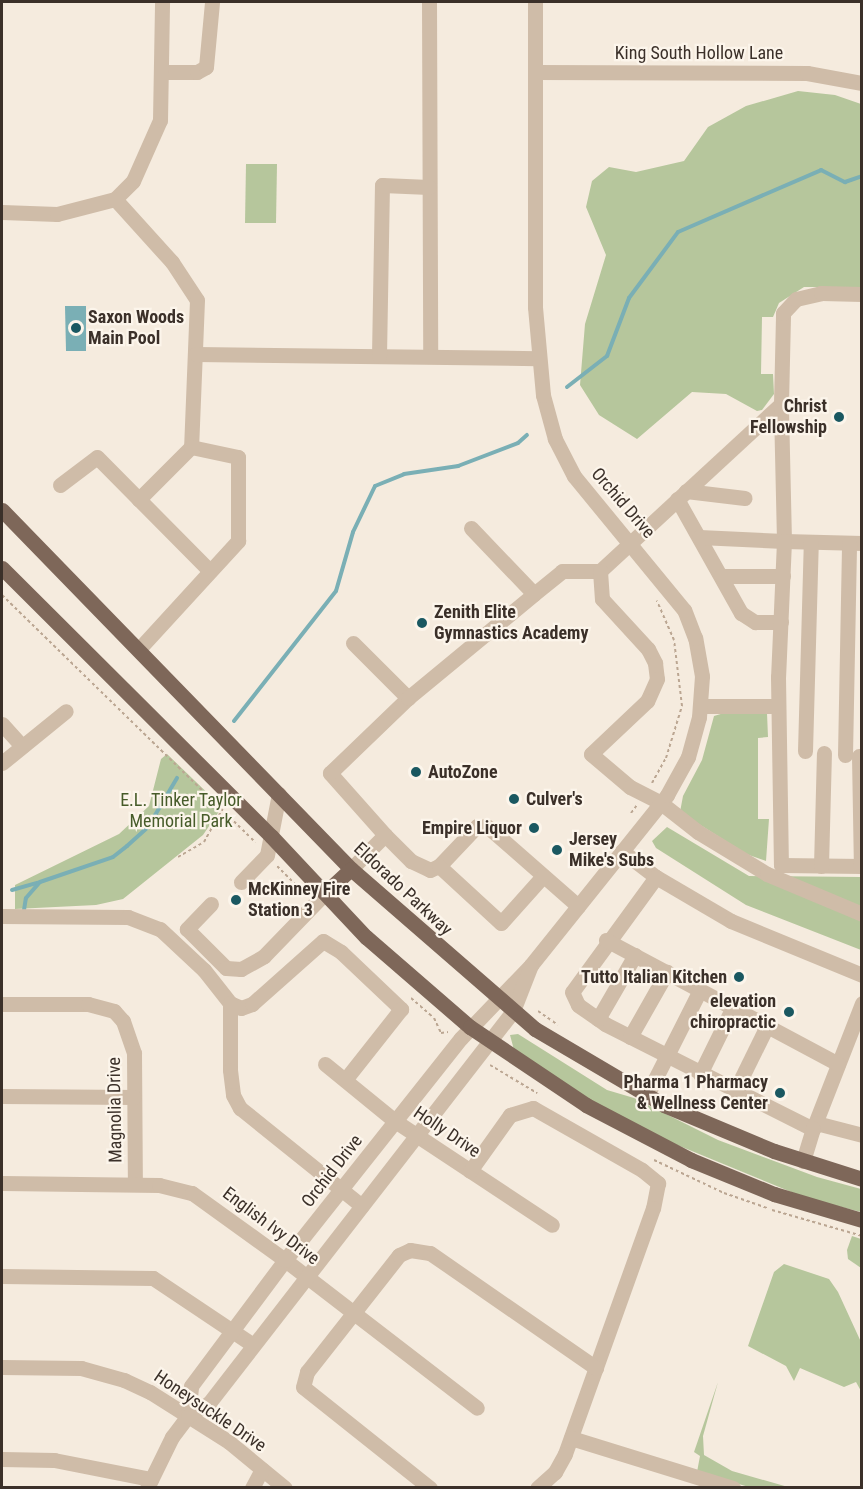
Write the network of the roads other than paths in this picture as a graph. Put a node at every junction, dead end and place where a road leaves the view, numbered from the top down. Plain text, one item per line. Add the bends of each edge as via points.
1 (162, 2) edge
2 (212, 2) edge
3 (429, 2) edge
4 (535, 2) edge
5 (162, 72) junction
6 (535, 72) junction
7 (861, 83) edge
8 (429, 187) junction
9 (115, 199) junction
10 (2, 212) edge
11 (861, 294) edge
12 (195, 354) junction
13 (379, 356) junction
14 (430, 356) junction
15 (538, 358) junction
16 (782, 404) junction
17 (191, 447) junction
18 (60, 484) dead end
19 (682, 495) junction
20 (745, 498) dead end
21 (139, 500) junction
22 (2, 510) edge
23 (471, 528) dead end
24 (699, 537) junction
25 (784, 541) junction
26 (811, 542) junction
27 (631, 543) junction
28 (855, 543) edge
29 (2, 568) edge
30 (208, 569) junction
31 (600, 571) junction
32 (721, 576) junction
33 (783, 576) junction
34 (534, 594) junction
35 (781, 622) junction
36 (353, 643) dead end
37 (139, 649) junction
38 (408, 698) junction
39 (700, 706) junction
40 (778, 706) junction
41 (66, 711) dead end
42 (2, 724) edge
43 (22, 746) junction
44 (779, 746) junction
45 (805, 751) junction
46 (824, 753) junction
47 (855, 756) edge
48 (2, 763) edge
49 (279, 794) junction
50 (661, 803) junction
51 (385, 835) junction
52 (271, 836) junction
53 (622, 851) junction
54 (781, 865) junction
55 (439, 866) junction
56 (821, 866) junction
57 (861, 866) edge
58 (351, 869) junction
59 (767, 874) junction
60 (543, 876) junction
61 (656, 877) junction
62 (241, 882) dead end
63 (321, 896) junction
64 (211, 904) dead end
65 (578, 906) junction
66 (861, 914) edge
67 (2, 916) edge
68 (606, 940) junction
69 (635, 955) junction
70 (531, 965) junction
71 (668, 972) junction
72 (861, 975) edge
73 (700, 990) junction
74 (496, 998) junction
75 (230, 1003) junction
76 (861, 1003) edge
77 (2, 1004) edge
78 (733, 1007) junction
79 (513, 1011) junction
80 (598, 1019) junction
81 (767, 1026) junction
82 (470, 1027) junction
83 (630, 1037) junction
84 (488, 1040) junction
85 (666, 1057) junction
86 (325, 1064) dead end
87 (838, 1064) junction
88 (700, 1074) junction
89 (345, 1080) junction
90 (735, 1091) junction
91 (647, 1095) junction
92 (2, 1096) edge
93 (134, 1097) junction
94 (395, 1121) junction
95 (814, 1126) junction
96 (861, 1135) edge
97 (418, 1137) junction
98 (803, 1161) junction
99 (470, 1171) junction
100 (861, 1179) edge
101 (2, 1183) edge
102 (135, 1184) junction
103 (342, 1192) junction
104 (362, 1206) junction
105 (861, 1220) edge
106 (552, 1225) dead end
107 (285, 1260) junction
108 (2, 1276) edge
109 (308, 1278) junction
110 (354, 1313) junction
111 (233, 1329) junction
112 (253, 1345) junction
113 (2, 1367) edge
114 (596, 1368) junction
115 (477, 1408) dead end
116 (188, 1416) junction
117 (571, 1438) junction
118 (2, 1459) edge
119 (262, 1469) junction
120 (149, 1483) edge
121 (252, 1488) edge
122 (285, 1488) edge
123 (430, 1488) edge
124 (537, 1488) edge
125 (734, 1488) edge

1 - 5 street
2 - 5 street via 206,67 197,72
3 - 8 street
4 - 6 street, Orchid Drive
5 - 9 street via 160,120 151,146 133,181
6 - 7 street, King South Hollow Lane via 807,73
6 - 15 street, Orchid Drive
8 - 13 street via 382,185
8 - 14 street
9 - 10 street via 57,214
9 - 12 street via 172,262 197,300
11 - 16 street via 821,293 796,299 783,313
12 - 13 street
12 - 17 street
13 - 14 street
14 - 15 street
15 - 27 street, Orchid Drive via 555,440 574,476
16 - 19 street
16 - 25 street
17 - 21 street
17 - 30 street via 238,457 238,541
18 - 21 street via 97,457
19 - 20 street
19 - 24 street
19 - 27 street
21 - 30 street
22 - 37 main road, Eldorado Parkway
23 - 34 street
24 - 25 street
24 - 32 street
25 - 26 street
25 - 33 street
26 - 28 street
26 - 45 street
27 - 31 street
27 - 39 street, Orchid Drive via 684,610 695,638 702,675
28 - 47 street
29 - 52 main road
30 - 37 street
31 - 34 street via 562,570
31 - 50 street via 602,599 648,649 657,679 646,701 591,754 630,787
32 - 33 street
32 - 35 street via 748,619
33 - 35 street
34 - 38 street
35 - 40 street
36 - 38 street
37 - 49 main road, Eldorado Parkway
38 - 51 street via 330,773
39 - 40 street
39 - 50 street, Orchid Drive via 688,757
40 - 44 street
41 - 43 street
42 - 43 street
43 - 48 street
44 - 45 street
44 - 54 street
45 - 46 street
46 - 47 street
46 - 56 street
47 - 57 street
49 - 52 street
49 - 58 main road, Eldorado Parkway
50 - 53 street, Orchid Drive
50 - 59 street via 698,832
51 - 55 street via 418,867 430,870
51 - 58 street
52 - 62 street via 267,855
52 - 63 main road
53 - 61 street
53 - 65 street, Orchid Drive
54 - 56 street
54 - 59 street
55 - 60 street via 477,826 488,827
55 - 60 street via 501,923
56 - 57 street
58 - 63 main road
58 - 74 main road, Eldorado Parkway
59 - 66 street
60 - 65 street
61 - 68 street
61 - 72 street via 731,921
63 - 64 street via 264,956 241,969 226,968 187,929
63 - 82 main road
65 - 70 street, Orchid Drive
67 - 75 street via 128,917 160,929 204,970
68 - 69 street
68 - 80 street via 572,992 578,1005
69 - 71 street
69 - 80 street
70 - 74 street, Orchid Drive
70 - 79 street, Orchid Drive
71 - 73 street
71 - 83 street
73 - 78 street
73 - 85 street
74 - 79 main road, Eldorado Parkway
74 - 82 street, Orchid Drive
75 - 89 street via 241,1008 252,1004 323,941 341,952 401,1009
75 - 103 street via 230,1070 233,1095 240,1108
76 - 87 street
77 - 93 street, Magnolia Drive via 88,1004 114,1011 131,1036
78 - 81 street
78 - 88 street
79 - 84 street, Orchid Drive
79 - 91 main road, Eldorado Parkway via 599,1069
80 - 83 street
81 - 87 street
81 - 90 street
82 - 84 main road
82 - 94 street, Orchid Drive
83 - 85 street
84 - 97 street, Orchid Drive
84 - 105 main road via 586,1105 691,1160 774,1194
85 - 88 street
85 - 91 street
86 - 89 street, Holly Drive
87 - 95 street
88 - 90 street
89 - 94 street, Holly Drive
90 - 95 street
91 - 98 main road, Eldorado Parkway
92 - 93 street
93 - 102 street, Magnolia Drive
94 - 97 street, Holly Drive
94 - 103 street, Orchid Drive
95 - 96 street
95 - 98 street
97 - 99 street, Holly Drive
97 - 104 street, Orchid Drive
98 - 100 main road, Eldorado Parkway
99 - 106 street, Holly Drive
99 - 114 street via 510,1115 533,1108 658,1183
101 - 102 street, English Ivy Drive
102 - 107 street, English Ivy Drive via 192,1193
103 - 104 street
103 - 107 street, Orchid Drive
104 - 109 street, Orchid Drive
107 - 109 street, English Ivy Drive
107 - 111 street, Orchid Drive
108 - 111 street via 153,1278
109 - 110 street, English Ivy Drive
109 - 112 street, Orchid Drive
110 - 114 street via 399,1255 410,1250 424,1251
110 - 115 street, English Ivy Drive
110 - 123 street via 307,1372 303,1386
111 - 112 street
111 - 116 street, Orchid Drive via 191,1386
112 - 116 street, Orchid Drive via 209,1402
113 - 116 street, Honeysuckle Drive via 81,1368 150,1392
114 - 117 street
116 - 119 street, Honeysuckle Drive
116 - 120 street, Orchid Drive via 172,1437
117 - 124 street via 555,1472
117 - 125 street
118 - 120 street via 54,1460
119 - 121 street
119 - 122 street, Honeysuckle Drive

